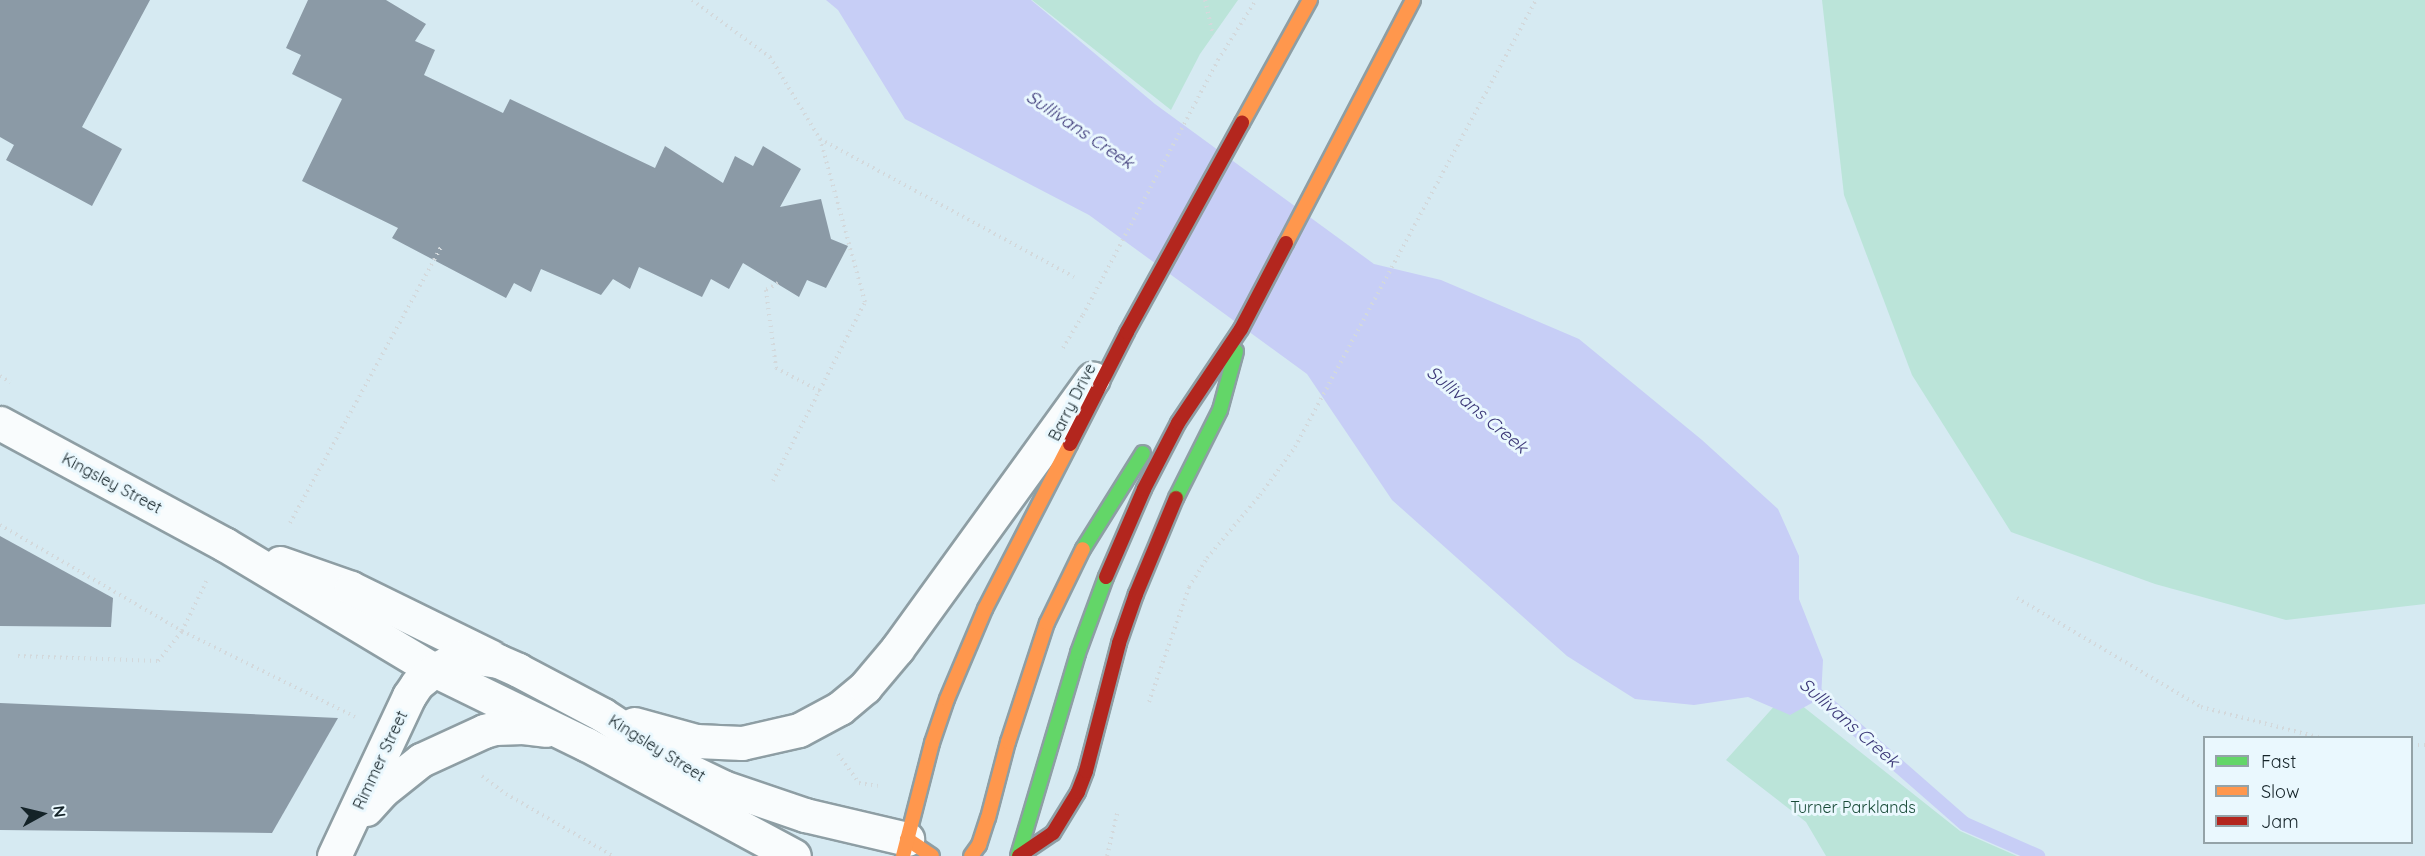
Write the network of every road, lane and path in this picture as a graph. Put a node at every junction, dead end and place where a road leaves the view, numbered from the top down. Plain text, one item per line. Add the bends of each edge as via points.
1 (692, 0) edge
2 (1205, 0) edge
3 (1256, 0) edge
4 (1310, 0) edge
5 (1413, 0) edge
6 (1536, 0) edge
7 (1213, 35) dead end
8 (820, 139) junction
9 (442, 245) dead end
10 (1110, 265) dead end
11 (1074, 277) dead end
12 (778, 283) dead end
13 (1241, 329) junction
14 (1127, 332) junction
15 (820, 391) junction
16 (0, 423) edge
17 (773, 481) dead end
18 (0, 525) edge
19 (286, 531) dead end
20 (224, 544) junction
21 (2017, 598) dead end
22 (182, 631) junction
23 (18, 656) dead end
24 (434, 670) junction
25 (518, 670) junction
26 (1146, 711) dead end
27 (603, 715) junction
28 (366, 722) dead end
29 (2314, 736) edge
30 (586, 744) junction
31 (479, 773) dead end
32 (1120, 801) dead end
33 (339, 846) edge
34 (914, 850) edge
35 (613, 856) edge
36 (794, 856) edge
37 (971, 856) edge
38 (1019, 856) edge
39 (1107, 856) edge

1 - 8 path via 770,57
2 - 7 path
3 - 10 path via 1218,60
4 - 14 main road, Barry Drive
5 - 13 main road
6 - 26 path via 1294,447 1189,587
8 - 11 path
8 - 15 path via 865,302
9 - 19 path
12 - 15 path via 766,290 776,368
13 - 37 main road via 1147,447 1101,516 1068,576 1030,672 982,836
13 - 38 main road via 1163,450 1101,588
13 - 38 main road via 1220,410 1180,489 1136,594 1078,792 1053,833
14 - 27 street via 897,649 865,687 840,708 814,724 783,735 729,744 696,741
14 - 34 main road, Barry Drive via 985,609 943,710
15 - 17 path
16 - 20 street, Kingsley Street
18 - 22 path
20 - 22 path
20 - 24 street, Kingsley Street
20 - 25 street, Kingsley Street via 351,588
21 - 29 path via 2201,707
22 - 23 path via 158,661
22 - 28 path
24 - 25 street, Kingsley Street via 458,658 470,657 498,661
24 - 30 street, Kingsley Street
24 - 33 street, Rimmer Street via 409,696
25 - 27 street, Kingsley Street
27 - 34 street, Kingsley Street via 682,767 723,788
30 - 33 street via 541,729 484,731 404,772 381,791
30 - 36 street, Kingsley Street
31 - 35 path via 506,794
32 - 39 path

